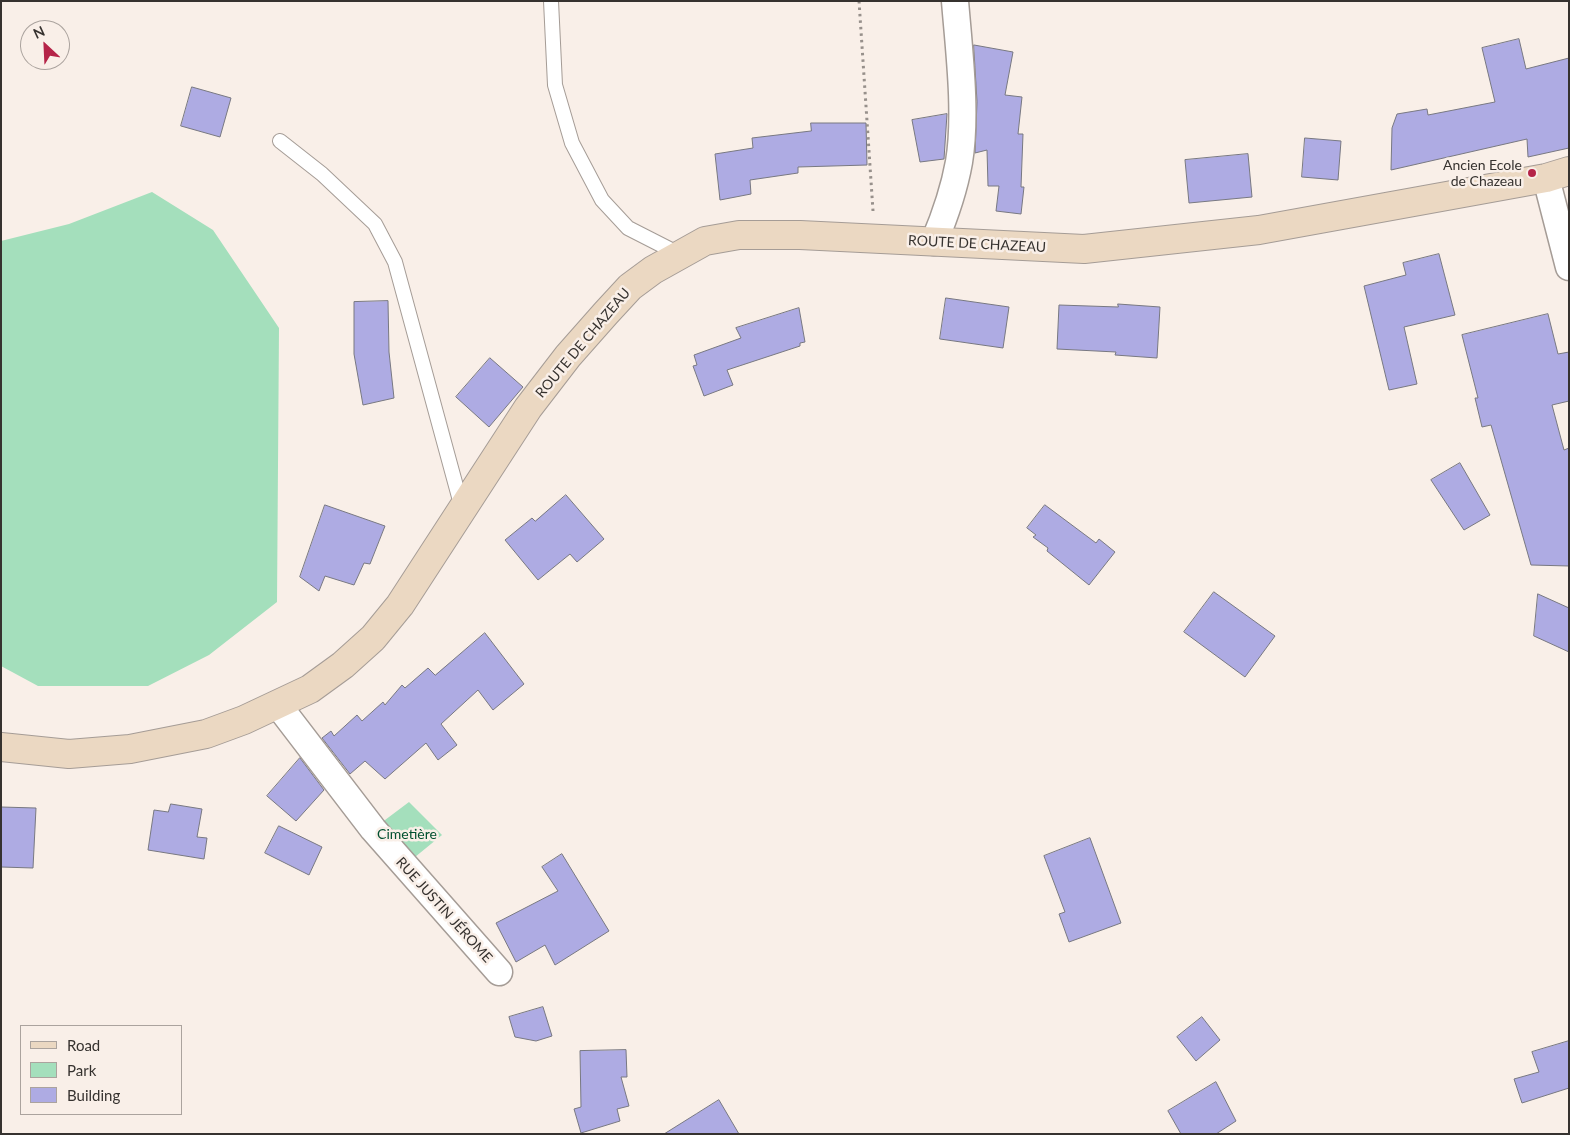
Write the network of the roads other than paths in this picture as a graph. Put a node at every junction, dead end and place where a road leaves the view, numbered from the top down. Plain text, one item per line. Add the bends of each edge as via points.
1 (550, 1) edge
2 (955, 1) edge
3 (280, 141) dead end
4 (1557, 174) edge
5 (934, 242) junction
6 (679, 254) junction
7 (1569, 267) edge
8 (462, 509) junction
9 (278, 705) junction
10 (1, 748) edge
11 (499, 972) dead end

1 - 6 lane via 555,85 572,144 602,200 628,228
2 - 5 street via 961,119 959,161 947,212
3 - 8 lane via 322,174 375,224 395,262
4 - 5 main road, ROUTE DE CHAZEAU via 1259,230 1084,249
4 - 7 street
5 - 6 main road, ROUTE DE CHAZEAU via 739,235 705,241
6 - 8 main road, ROUTE DE CHAZEAU via 630,287 568,356 528,408
8 - 9 main road, ROUTE DE CHAZEAU via 400,605 372,638 310,689
9 - 10 main road, ROUTE DE CHAZEAU via 206,734 130,749 69,754
9 - 11 street, RUE JUSTIN JÉROME via 373,829

